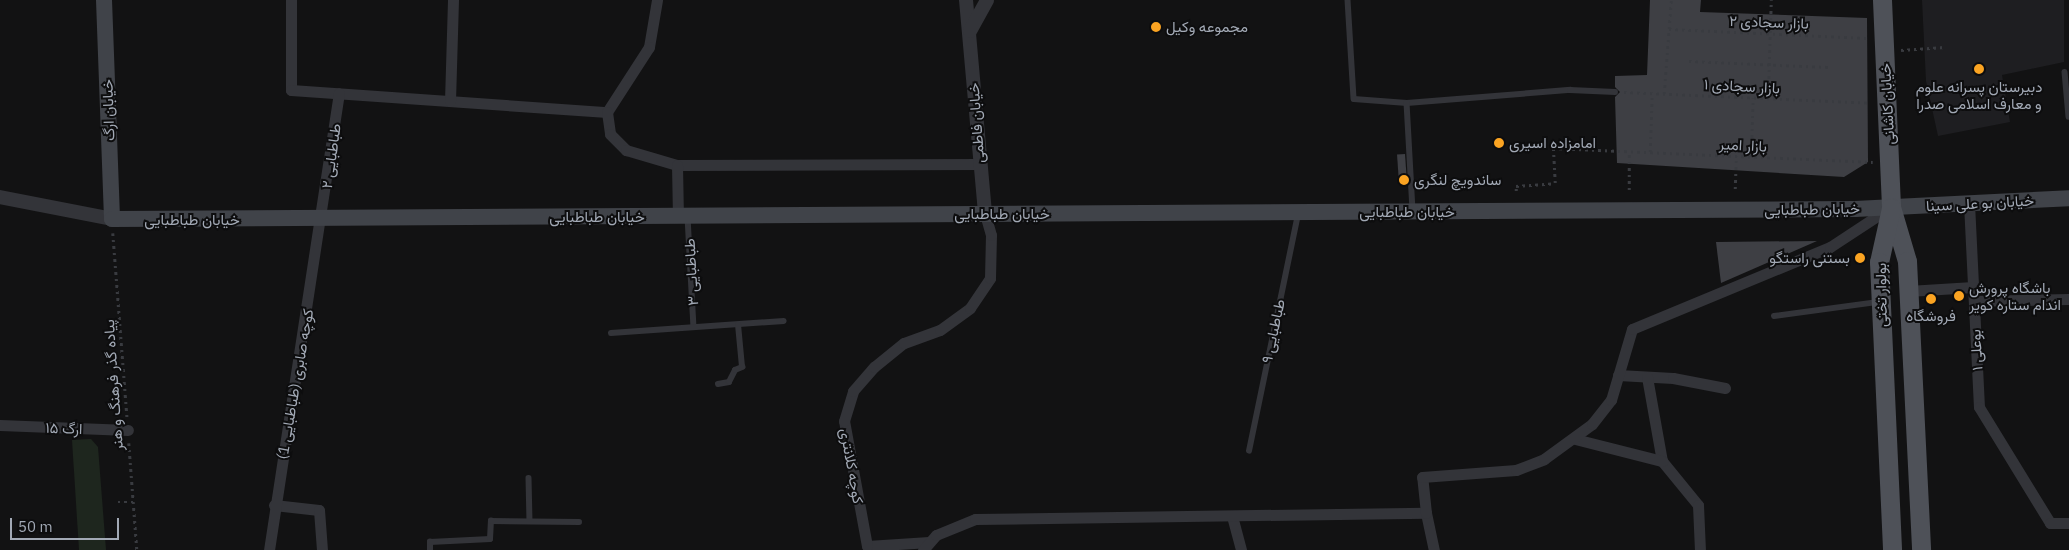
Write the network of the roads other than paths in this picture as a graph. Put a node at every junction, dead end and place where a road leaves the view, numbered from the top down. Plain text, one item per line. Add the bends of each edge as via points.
1 (104, 0) edge
2 (291, 0) edge
3 (452, 0) edge
4 (657, 0) edge
5 (966, 0) edge
6 (987, 0) edge
7 (1348, 0) edge
8 (1882, 0) edge
9 (970, 31) junction
10 (2065, 72) dead end
11 (1615, 92) road end
12 (339, 93) junction
13 (450, 101) junction
14 (1408, 103) junction
15 (607, 112) junction
16 (2069, 118) edge
17 (979, 164) junction
18 (677, 166) junction
19 (0, 198) edge
20 (2069, 198) edge
21 (1969, 203) junction
22 (1891, 207) junction
23 (1298, 212) junction
24 (1413, 212) junction
25 (985, 214) junction
26 (683, 216) junction
27 (323, 218) junction
28 (112, 219) junction
29 (1973, 287) junction
30 (1908, 291) junction
31 (2069, 299) edge
32 (1974, 301) junction
33 (1881, 302) junction
34 (1774, 316) dead end
35 (784, 322) dead end
36 (738, 324) junction
37 (694, 327) junction
38 (611, 333) dead end
39 (1618, 375) junction
40 (1647, 377) junction
41 (718, 384) dead end
42 (1725, 388) dead end
43 (0, 426) edge
44 (128, 430) road end
45 (1575, 439) junction
46 (1249, 451) dead end
47 (1662, 461) junction
48 (529, 478) dead end
49 (274, 506) junction
50 (1426, 513) junction
51 (1232, 516) junction
52 (530, 521) junction
53 (579, 522) dead end
54 (2069, 523) edge
55 (926, 546) edge
56 (269, 550) edge
57 (322, 550) edge
58 (430, 550) edge
59 (1241, 550) edge
60 (1434, 550) edge
61 (1700, 550) edge
62 (1892, 550) edge
63 (1921, 550) edge

1 - 28 main road, خیابان ارگ
2 - 12 street via 291,90
3 - 13 street
4 - 15 street via 648,47
5 - 9 street, خیابان فاطمی
6 - 9 street
7 - 14 lane via 1354,99
8 - 22 main road, خیابان کاشانی
9 - 17 street, خیابان فاطمی
10 - 16 lane
11 - 14 lane via 1570,90
12 - 13 street
12 - 27 street, طباطبایی ۲
13 - 15 street
14 - 24 lane
15 - 18 street via 610,134 616,144
17 - 18 street
17 - 25 street, خیابان فاطمی
18 - 26 street
19 - 28 street
20 - 21 main road, خیابان بو علی سینا
21 - 22 main road, خیابان بو علی سینا
21 - 29 street, بوعلی ۱
22 - 24 main road, خیابان طباطبایی
22 - 30 main road, بولوار تختی via 1907,260
22 - 33 main road, بولوار تختی via 1879,262
22 - 39 street via 1830,247 1632,329
23 - 24 main road, خیابان طباطبایی
23 - 25 main road, خیابان طباطبایی
23 - 46 lane, طباطبایی ۹
25 - 26 main road, خیابان طباطبایی
25 - 55 street, کوچه کلانتری via 991,235 990,278 975,300 940,330 904,343 874,367 853,390 844,421 867,546
26 - 27 main road, خیابان طباطبایی
26 - 37 lane, طباطبایی ۳
27 - 28 main road, خیابان طباطبایی
27 - 49 street, کوچه صابری (طباطبایی 1)
29 - 30 street
29 - 32 street, بوعلی ۱
30 - 63 main road, بولوار تختی
31 - 32 street
32 - 54 street, بوعلی ۱ via 1979,407 2050,523
33 - 34 lane
33 - 62 main road, بولوار تختی
35 - 36 lane
36 - 37 lane
36 - 41 lane via 742,367 735,370 729,382
37 - 38 lane
39 - 40 street
39 - 45 street via 1611,400
40 - 42 street
40 - 47 street
43 - 44 street, ارگ ۱۵
45 - 47 street
45 - 50 street via 1544,459 1516,470 1422,477
47 - 61 street via 1698,505
48 - 52 lane
49 - 56 street, کوچه صابری (طباطبایی 1)
49 - 57 street via 320,510
50 - 51 street
50 - 60 street
51 - 55 street via 975,519 954,525
51 - 59 street
52 - 53 lane
52 - 58 lane via 491,521 490,539 430,542

